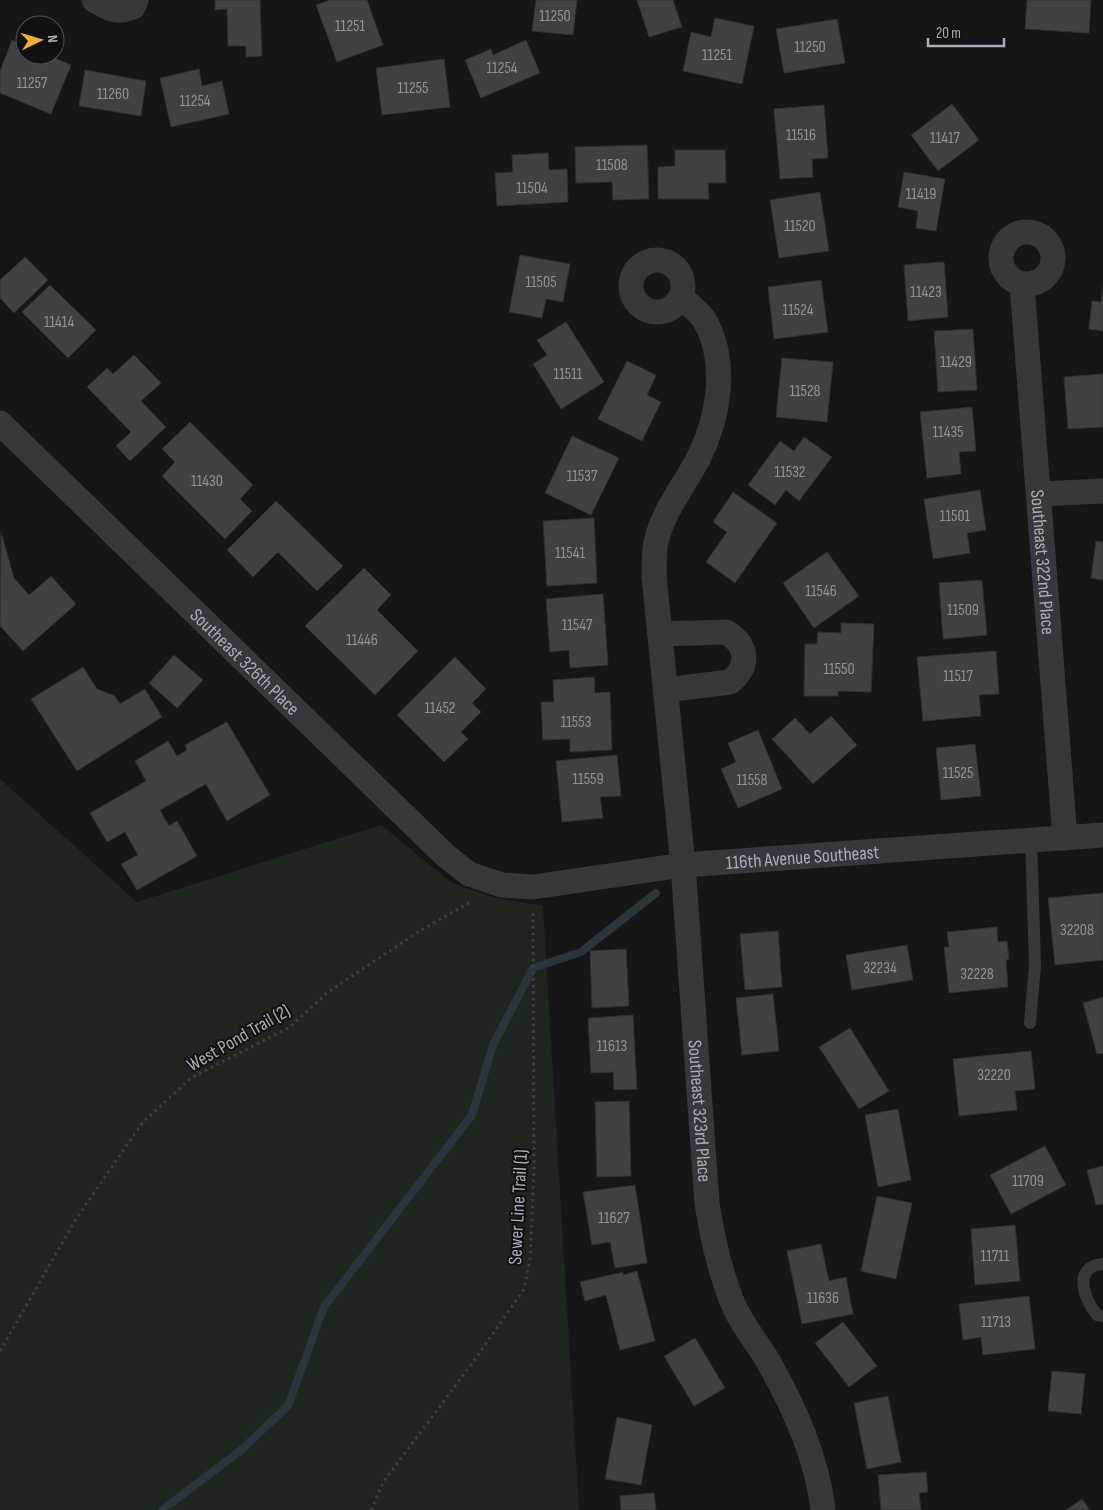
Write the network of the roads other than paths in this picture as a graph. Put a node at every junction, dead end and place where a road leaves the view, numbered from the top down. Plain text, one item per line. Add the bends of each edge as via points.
1 (94, 0) edge
2 (136, 0) edge
3 (1022, 285) dead end
4 (681, 296) dead end
5 (0, 423) edge
6 (1103, 491) edge
7 (1039, 494) junction
8 (660, 634) junction
9 (666, 690) junction
10 (1103, 835) edge
11 (1065, 838) junction
12 (1030, 840) junction
13 (683, 865) junction
14 (502, 885) joint
15 (1030, 1023) dead end
16 (1103, 1264) edge
17 (1103, 1316) edge
18 (823, 1510) edge

1 - 2 street via 122,12 133,7
3 - 7 street, Southeast 322nd Place
4 - 8 street, Southeast 323rd Place via 705,320 717,351 719,385 712,422 698,457 668,509 656,540 654,576
5 - 14 street, Southeast 326th Place via 446,856 469,874
6 - 7 street
7 - 11 street, Southeast 322nd Place
8 - 9 street, Southeast 323rd Place
8 - 9 street via 726,632 735,637 745,656 744,666 730,682
9 - 13 street, Southeast 323rd Place
10 - 11 street, 116th Avenue Southeast
11 - 12 street, 116th Avenue Southeast
12 - 13 street, 116th Avenue Southeast
12 - 15 lane via 1035,965
13 - 14 street, 116th Avenue Southeast via 533,886
13 - 18 street, Southeast 323rd Place via 707,1203 714,1248 731,1300 796,1418 818,1474
16 - 17 lane via 1096,1264 1087,1272 1083,1286 1087,1304 1097,1315

